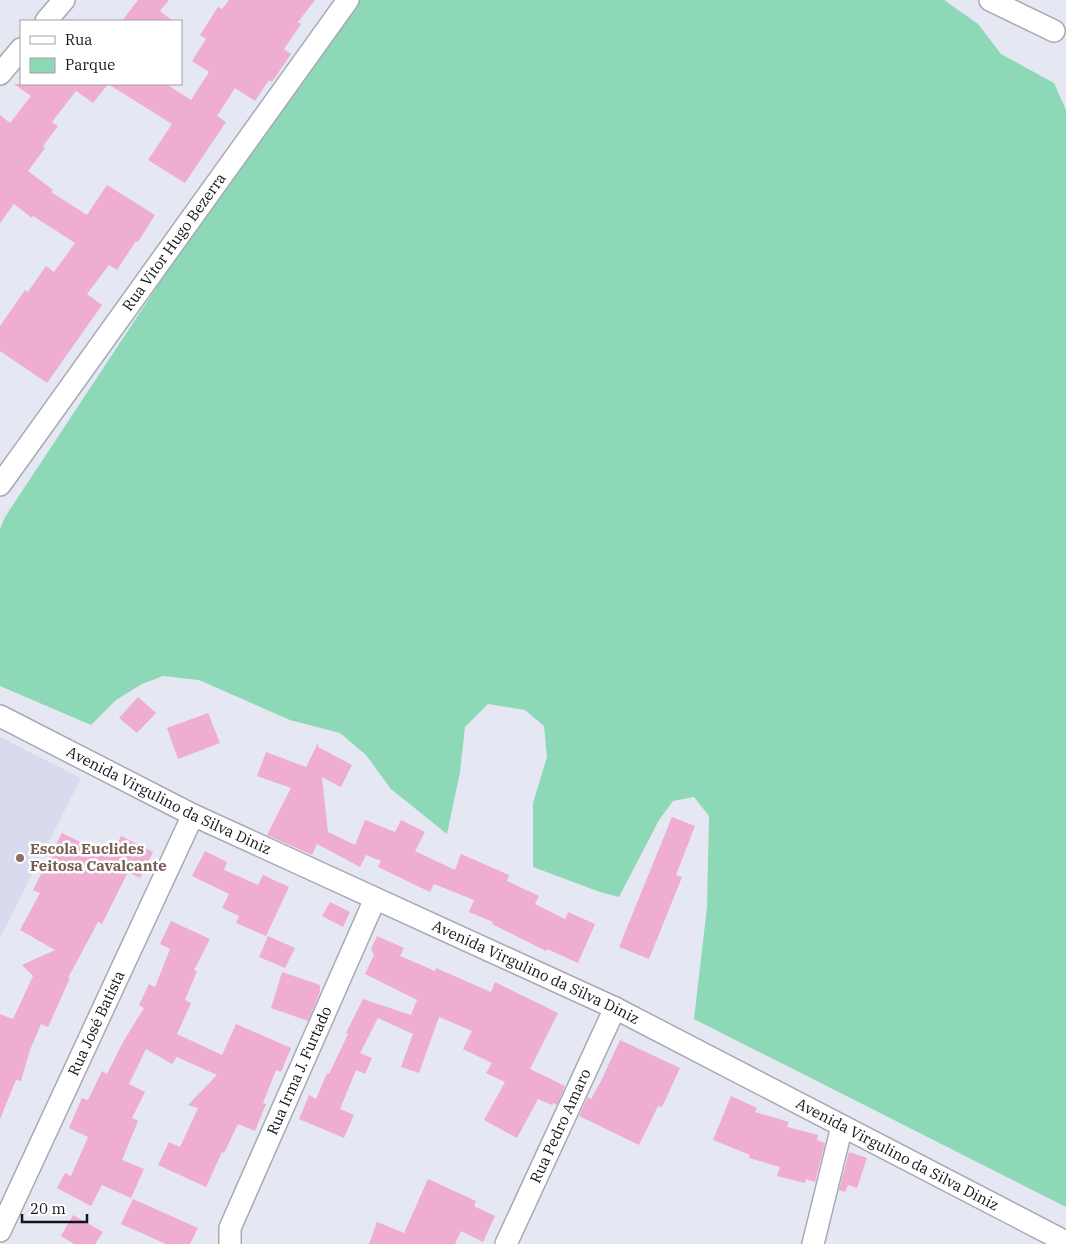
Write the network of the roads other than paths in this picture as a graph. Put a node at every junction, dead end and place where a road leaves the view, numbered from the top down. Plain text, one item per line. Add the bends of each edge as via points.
1 (64, 0) edge
2 (348, 0) edge
3 (990, 0) edge
4 (47, 20) edge
5 (1054, 31) dead end
6 (20, 50) edge
7 (0, 74) edge
8 (0, 484) edge
9 (0, 716) edge
10 (193, 815) junction
11 (375, 900) junction
12 (615, 1008) junction
13 (842, 1126) junction
14 (0, 1231) edge
15 (1066, 1242) edge
16 (230, 1244) edge
17 (506, 1244) edge
18 (813, 1244) edge

1 - 4 street
2 - 8 street, Rua Vitor Hugo Bezerra
3 - 5 street
6 - 7 street
9 - 10 street, Avenida Virgulino da Silva Diniz
10 - 11 street, Avenida Virgulino da Silva Diniz
10 - 14 street, Rua José Batista
11 - 12 street, Avenida Virgulino da Silva Diniz
11 - 16 street, Rua Irma J. Furtado via 230,1228
12 - 13 street, Avenida Virgulino da Silva Diniz
12 - 17 street, Rua Pedro Amaro
13 - 15 street, Avenida Virgulino da Silva Diniz
13 - 18 street

